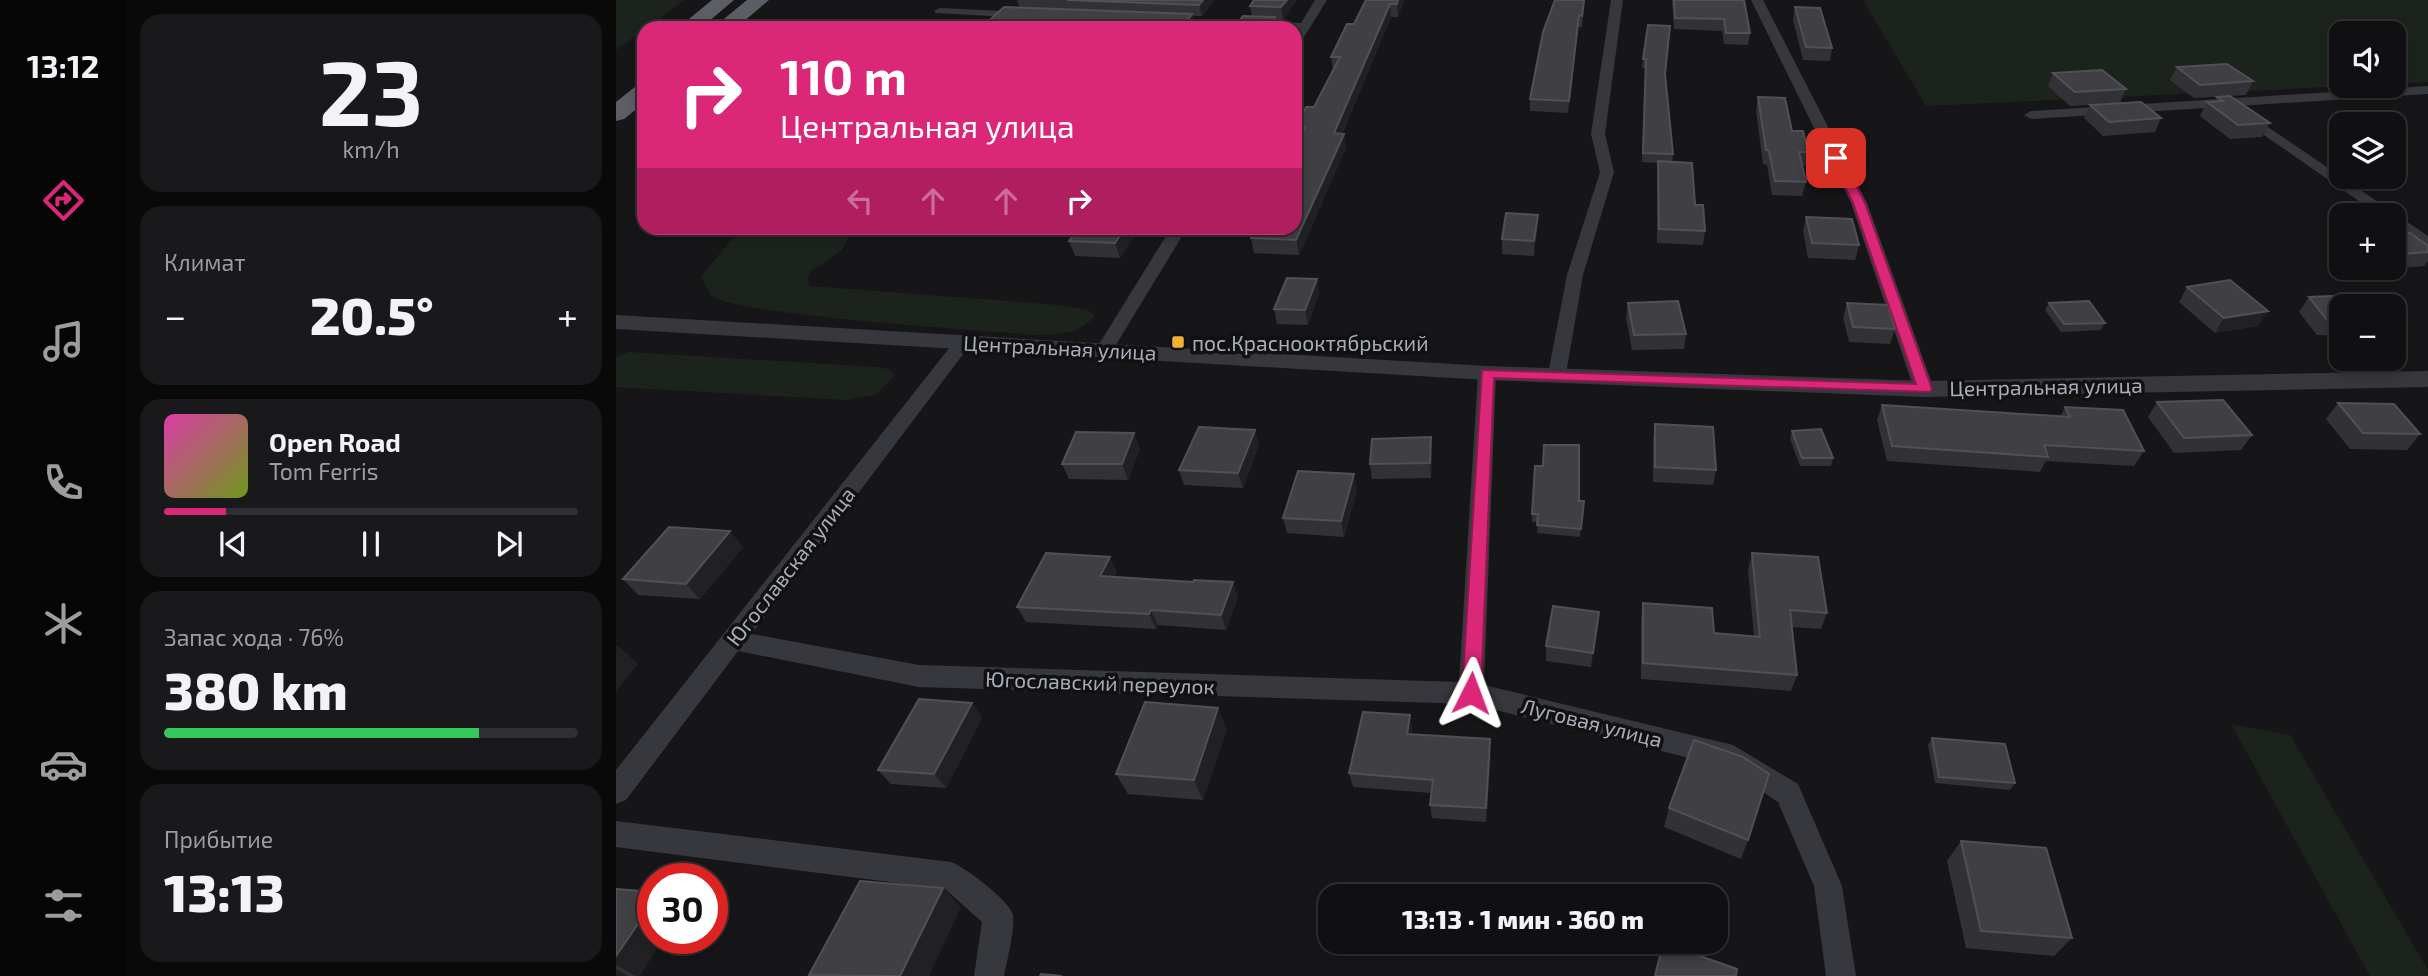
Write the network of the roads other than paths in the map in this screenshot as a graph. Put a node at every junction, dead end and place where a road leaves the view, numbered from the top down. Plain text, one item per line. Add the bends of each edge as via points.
1 (724, 0) edge
2 (759, 0) edge
3 (1321, 0) edge
4 (1618, 0) edge
5 (1757, 0) edge
6 (940, 11) dead end
7 (1034, 16) edge
8 (697, 21) edge
9 (732, 21) edge
10 (1304, 27) joint
11 (1302, 30) edge
12 (2428, 90) edge
13 (637, 97) edge
14 (2227, 103) junction
15 (616, 114) edge
16 (2031, 115) dead end
17 (2372, 203) edge
18 (2406, 227) edge
19 (1175, 235) edge
20 (2428, 243) edge
21 (616, 321) edge
22 (964, 341) junction
23 (1104, 349) junction
24 (1487, 373) junction
25 (1558, 374) junction
26 (2428, 379) edge
27 (1924, 389) junction
28 (733, 640) junction
29 (1471, 693) junction
30 (616, 791) edge
31 (616, 834) edge
32 (989, 976) edge
33 (1841, 976) edge

1 - 8 highway
2 - 9 highway
3 - 10 street
4 - 25 street via 1598,134 1607,172 1575,275
5 - 27 street via 1859,203
6 - 7 street
10 - 11 street
12 - 14 street
13 - 15 highway
14 - 16 street
14 - 17 street
18 - 20 street
19 - 23 street
21 - 22 street, Центральная улица
22 - 23 street, Центральная улица
22 - 28 street, Югославская улица
23 - 24 street, Центральная улица
24 - 25 street, Центральная улица
24 - 29 street
25 - 27 street, Центральная улица
26 - 27 street, Центральная улица
28 - 29 street, Югославский переулок via 919,676
28 - 30 street, Югославская улица
29 - 33 street, Луговая улица via 1732,757 1787,793 1828,886
31 - 32 street via 951,876 998,916

